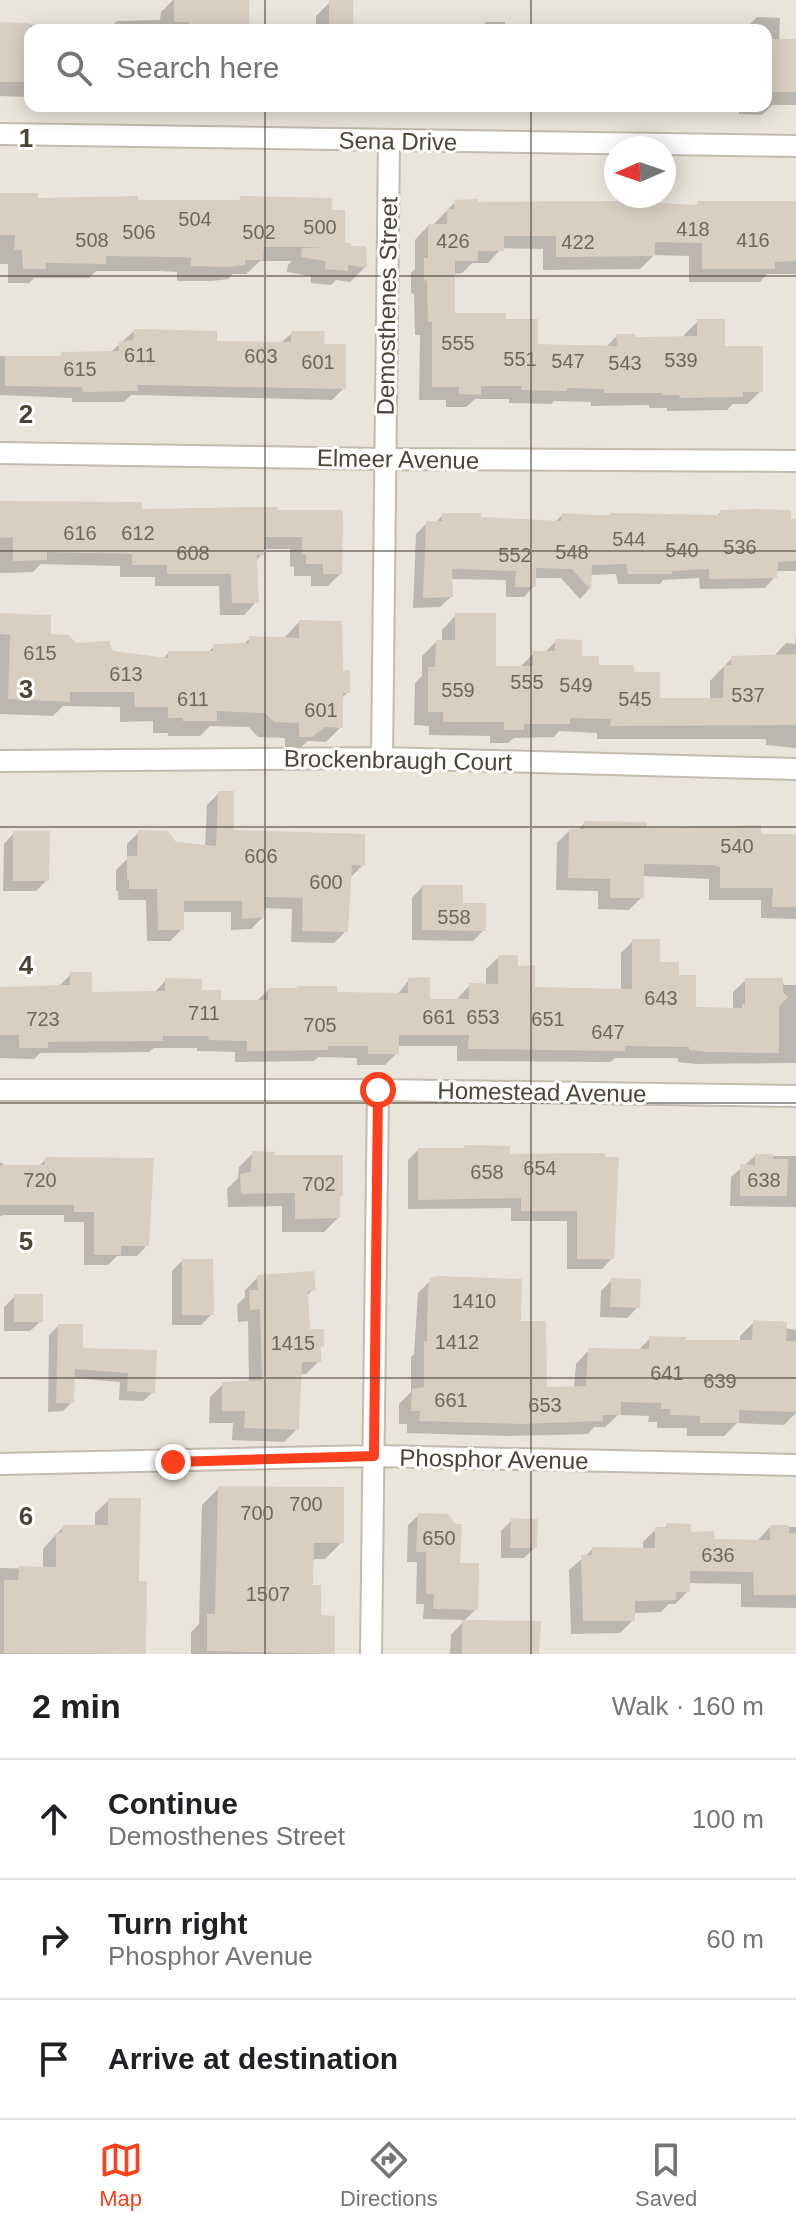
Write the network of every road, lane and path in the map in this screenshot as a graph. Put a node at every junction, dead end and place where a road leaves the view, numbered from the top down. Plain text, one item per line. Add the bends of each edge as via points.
1 (0, 134) edge
2 (389, 141) junction
3 (796, 146) edge
4 (0, 453) edge
5 (385, 459) junction
6 (796, 461) edge
7 (382, 758) junction
8 (0, 761) edge
9 (796, 769) edge
10 (0, 1090) edge
11 (378, 1090) junction
12 (796, 1096) edge
13 (374, 1456) junction
14 (0, 1464) edge
15 (796, 1465) edge
16 (371, 1654) edge

1 - 2 street, Sena Drive
2 - 3 street, Sena Drive
2 - 5 street, Demosthenes Street
4 - 5 street, Elmeer Avenue
5 - 6 street, Elmeer Avenue
5 - 7 street, Demosthenes Street
7 - 8 street, Brockenbraugh Court
7 - 9 street, Brockenbraugh Court
10 - 11 street, Homestead Avenue
11 - 12 street, Homestead Avenue
11 - 13 street
13 - 14 street, Phosphor Avenue
13 - 15 street, Phosphor Avenue
13 - 16 street

